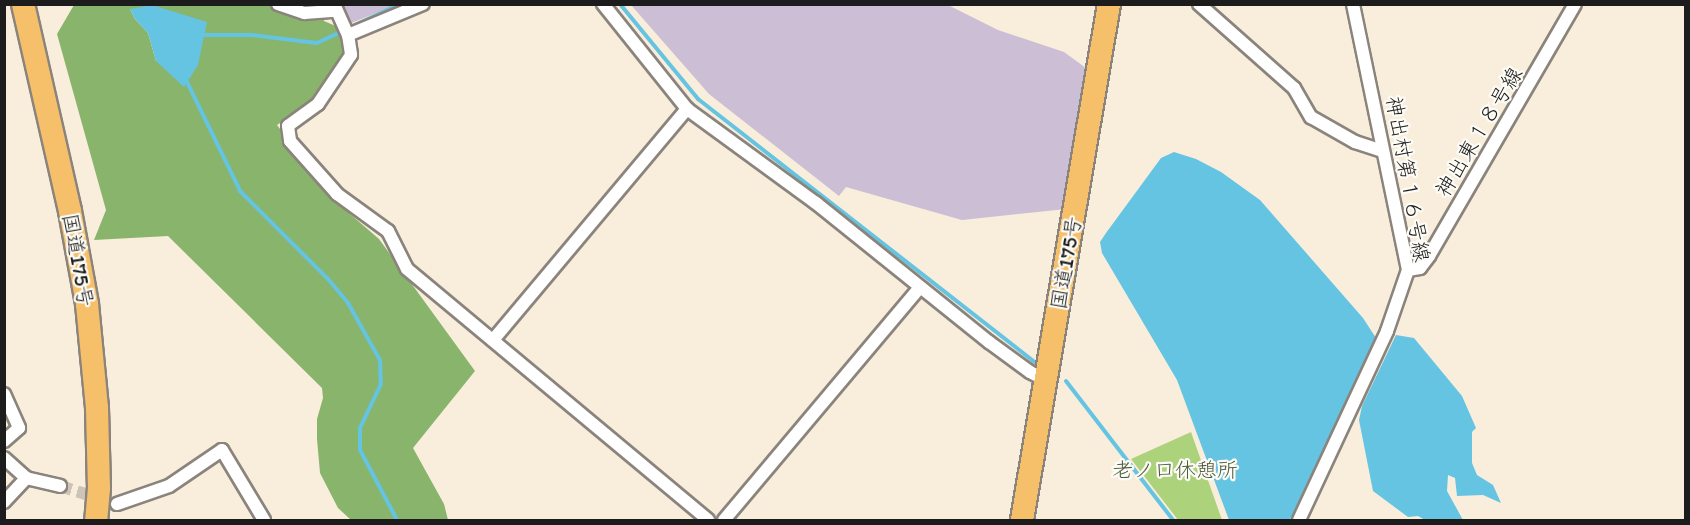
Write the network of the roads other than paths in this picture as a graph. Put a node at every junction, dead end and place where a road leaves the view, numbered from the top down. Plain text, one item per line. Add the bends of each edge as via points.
1 (22, 4) edge
2 (278, 4) edge
3 (423, 4) edge
4 (603, 4) edge
5 (1109, 4) edge
6 (1199, 4) edge
7 (1353, 4) edge
8 (1575, 4) edge
9 (334, 8) edge
10 (348, 35) junction
11 (687, 109) junction
12 (1383, 151) junction
13 (1408, 270) junction
14 (920, 287) junction
15 (493, 340) junction
16 (1045, 380) junction
17 (4, 394) edge
18 (4, 441) edge
19 (4, 458) edge
20 (26, 478) junction
21 (60, 486) tunnel mouth
22 (4, 502) edge
23 (117, 504) tunnel mouth
24 (96, 520) edge
25 (264, 520) edge
26 (708, 520) edge
27 (724, 520) edge
28 (1022, 520) edge
29 (1299, 520) edge

1 - 24 highway, 国道175号 via 70,211 87,304 97,408
2 - 9 street via 304,14
3 - 10 street
4 - 11 street
5 - 16 highway, 国道175号
6 - 12 street via 1294,88 1311,117 1355,142
7 - 12 street, 神出村第１６号線
8 - 13 street, 神出東１８号線 via 1429,256 1420,268
9 - 10 street
10 - 15 street via 351,55 318,104 288,126 290,141 337,194 388,231 407,269
11 - 14 street via 816,202
11 - 15 street
12 - 13 street, 神出村第１６号線
13 - 29 street, 神出村第１６号線 via 1387,331
14 - 16 street
14 - 27 street
15 - 26 street
16 - 28 highway, 国道175号
17 - 18 street via 19,428
19 - 20 street
20 - 21 street
20 - 22 street
23 - 25 street via 169,486 222,450

